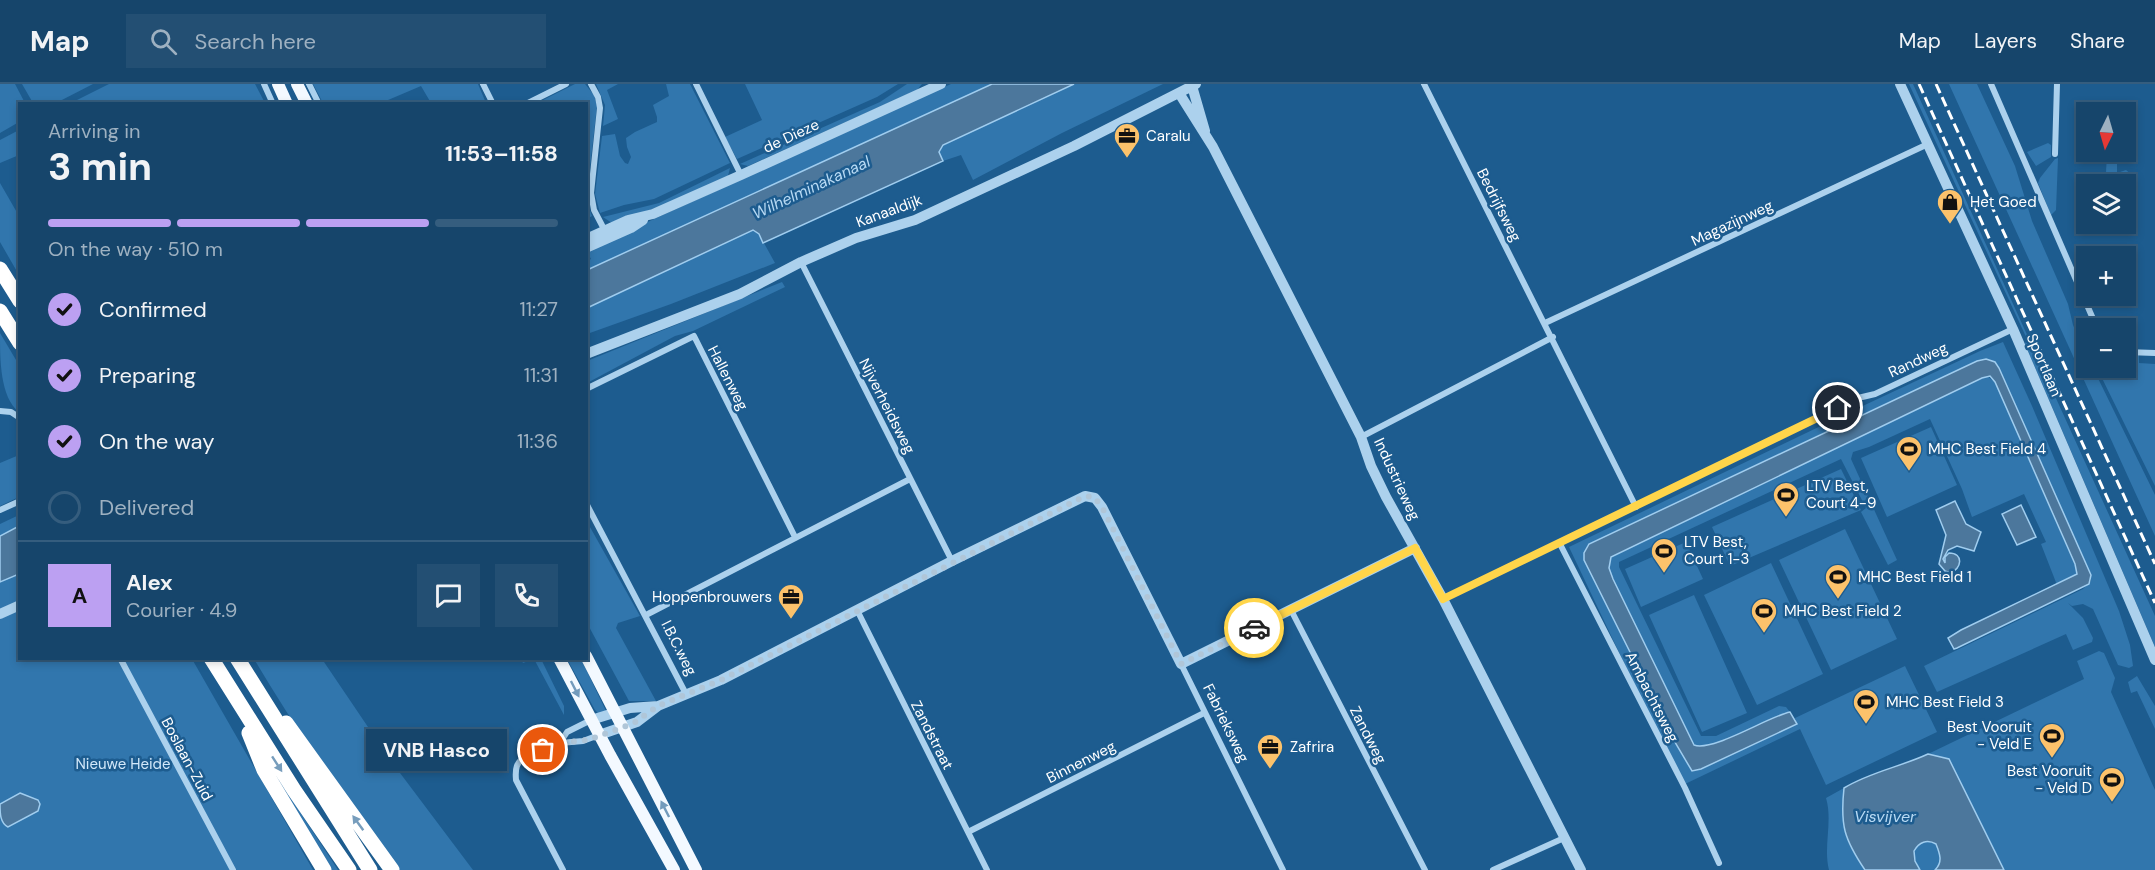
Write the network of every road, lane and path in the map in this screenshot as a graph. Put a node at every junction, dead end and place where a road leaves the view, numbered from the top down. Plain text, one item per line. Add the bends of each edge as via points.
1 (264, 84) edge
2 (278, 84) edge
3 (297, 84) edge
4 (309, 84) edge
5 (483, 84) edge
6 (566, 84) edge
7 (591, 84) edge
8 (696, 84) edge
9 (1424, 84) edge
10 (1900, 84) edge
11 (1991, 84) edge
12 (2057, 84) edge
13 (935, 85) edge
14 (1194, 85) edge
15 (1179, 93) junction
16 (272, 102) edge
17 (286, 102) edge
18 (306, 102) edge
19 (318, 102) edge
20 (492, 102) edge
21 (530, 102) edge
22 (1205, 131) junction
23 (1929, 144) junction
24 (2055, 154) dead end
25 (741, 175) junction
26 (606, 234) junction
27 (588, 238) edge
28 (588, 247) edge
29 (801, 262) junction
30 (0, 269) edge
31 (18, 298) edge
32 (0, 310) edge
33 (2093, 318) edge
34 (1545, 323) junction
35 (2013, 329) junction
36 (1553, 337) junction
37 (18, 340) edge
38 (2136, 352) edge
39 (588, 353) edge
40 (2155, 353) edge
41 (588, 388) edge
42 (0, 411) edge
43 (18, 416) edge
44 (1360, 437) junction
45 (910, 479) junction
46 (1092, 496) joint
47 (18, 502) edge
48 (588, 507) edge
49 (1636, 507) junction
50 (0, 510) edge
51 (795, 537) junction
52 (1560, 544) junction
53 (1415, 548) junction
54 (952, 561) junction
55 (1443, 599) junction
56 (18, 606) edge
57 (857, 610) junction
58 (1291, 610) junction
59 (0, 614) edge
60 (646, 615) junction
61 (121, 660) edge
62 (212, 660) edge
63 (238, 660) edge
64 (560, 660) edge
65 (588, 660) edge
66 (2155, 660) edge
67 (1181, 664) junction
68 (253, 685) junction
69 (686, 694) junction
70 (234, 697) junction
71 (658, 706) junction
72 (616, 713) junction
73 (1204, 713) junction
74 (591, 720) junction
75 (623, 727) junction
76 (600, 735) junction
77 (560, 743) junction
78 (968, 832) junction
79 (1564, 838) junction
80 (1719, 863) dead end
81 (233, 870) edge
82 (324, 870) edge
83 (349, 870) edge
84 (370, 870) edge
85 (392, 870) edge
86 (563, 870) edge
87 (674, 870) edge
88 (696, 870) edge
89 (987, 870) edge
90 (1283, 870) edge
91 (1425, 870) edge
92 (1493, 870) edge
93 (1581, 870) edge

1 - 16 street
2 - 17 main road
3 - 18 main road
4 - 19 street
5 - 20 street
6 - 21 street
7 - 26 street via 600,108 592,201
8 - 25 street
9 - 34 street, Bedrijfsweg
10 - 23 street, Sportlaan
11 - 33 street
12 - 24 street
13 - 25 street, de Dieze
14 - 15 street, Kanaaldijk
14 - 22 street, Industrieweg
15 - 22 street, Industrieweg
15 - 29 street, Kanaaldijk via 915,220 856,238
22 - 44 street, Industrieweg
23 - 34 street, Magazijnweg
23 - 35 street, Sportlaan
25 - 26 street, de Dieze via 653,214 631,228
26 - 27 street, de Dieze
26 - 28 street, de Dieze
29 - 39 street, Kanaaldijk via 740,294
29 - 45 street, Nijverheidsweg
30 - 31 highway
32 - 37 highway
34 - 36 street, Bedrijfsweg
35 - 49 street, Randweg via 1875,394 1858,398
35 - 66 street, Sportlaan
36 - 44 street
36 - 49 street, Bedrijfsweg
38 - 40 street
41 - 51 street, Hallenweg via 694,336
42 - 43 street via 11,411
44 - 53 street, Industrieweg via 1386,498
45 - 51 street
45 - 54 street, Nijverheidsweg
46 - 54 street, I.B.C.weg via 1080,498
46 - 67 street, Fabrieksweg via 1102,507
47 - 50 street
48 - 60 street
49 - 52 street, Randweg
51 - 60 street
52 - 55 street, Randweg
52 - 80 street, Ambachtsweg via 1685,788
53 - 55 street, Industrieweg
53 - 58 street
54 - 57 street, I.B.C.weg
55 - 79 street, Industrieweg
56 - 59 street
57 - 69 street, I.B.C.weg
57 - 78 street, Zandstraat
58 - 67 street
58 - 91 street, Zandweg
60 - 69 street, I.B.C.weg
61 - 81 street, Boslaan-Zuid
62 - 70 highway
63 - 68 highway
64 -> 74 main road
65 - 72 main road
67 - 73 street, Fabrieksweg
68 - 84 highway
85 -> 68 highway via 298,737
69 - 71 street, I.B.C.weg
70 - 82 highway via 264,770
70 -> 83 highway
71 - 72 street, I.B.C.weg
71 - 75 street, I.B.C.weg via 638,722
72 - 74 street, I.B.C.weg
72 - 75 main road
73 - 78 street, Binnenweg
73 - 90 street, Fabrieksweg
74 - 76 main road
74 - 77 street via 567,732
75 - 76 street, I.B.C.weg
88 -> 75 main road
76 - 77 street
76 - 87 main road
77 - 86 street via 526,756 515,772
78 - 89 street, Zandstraat
79 - 92 street
79 - 93 street, Industrieweg

